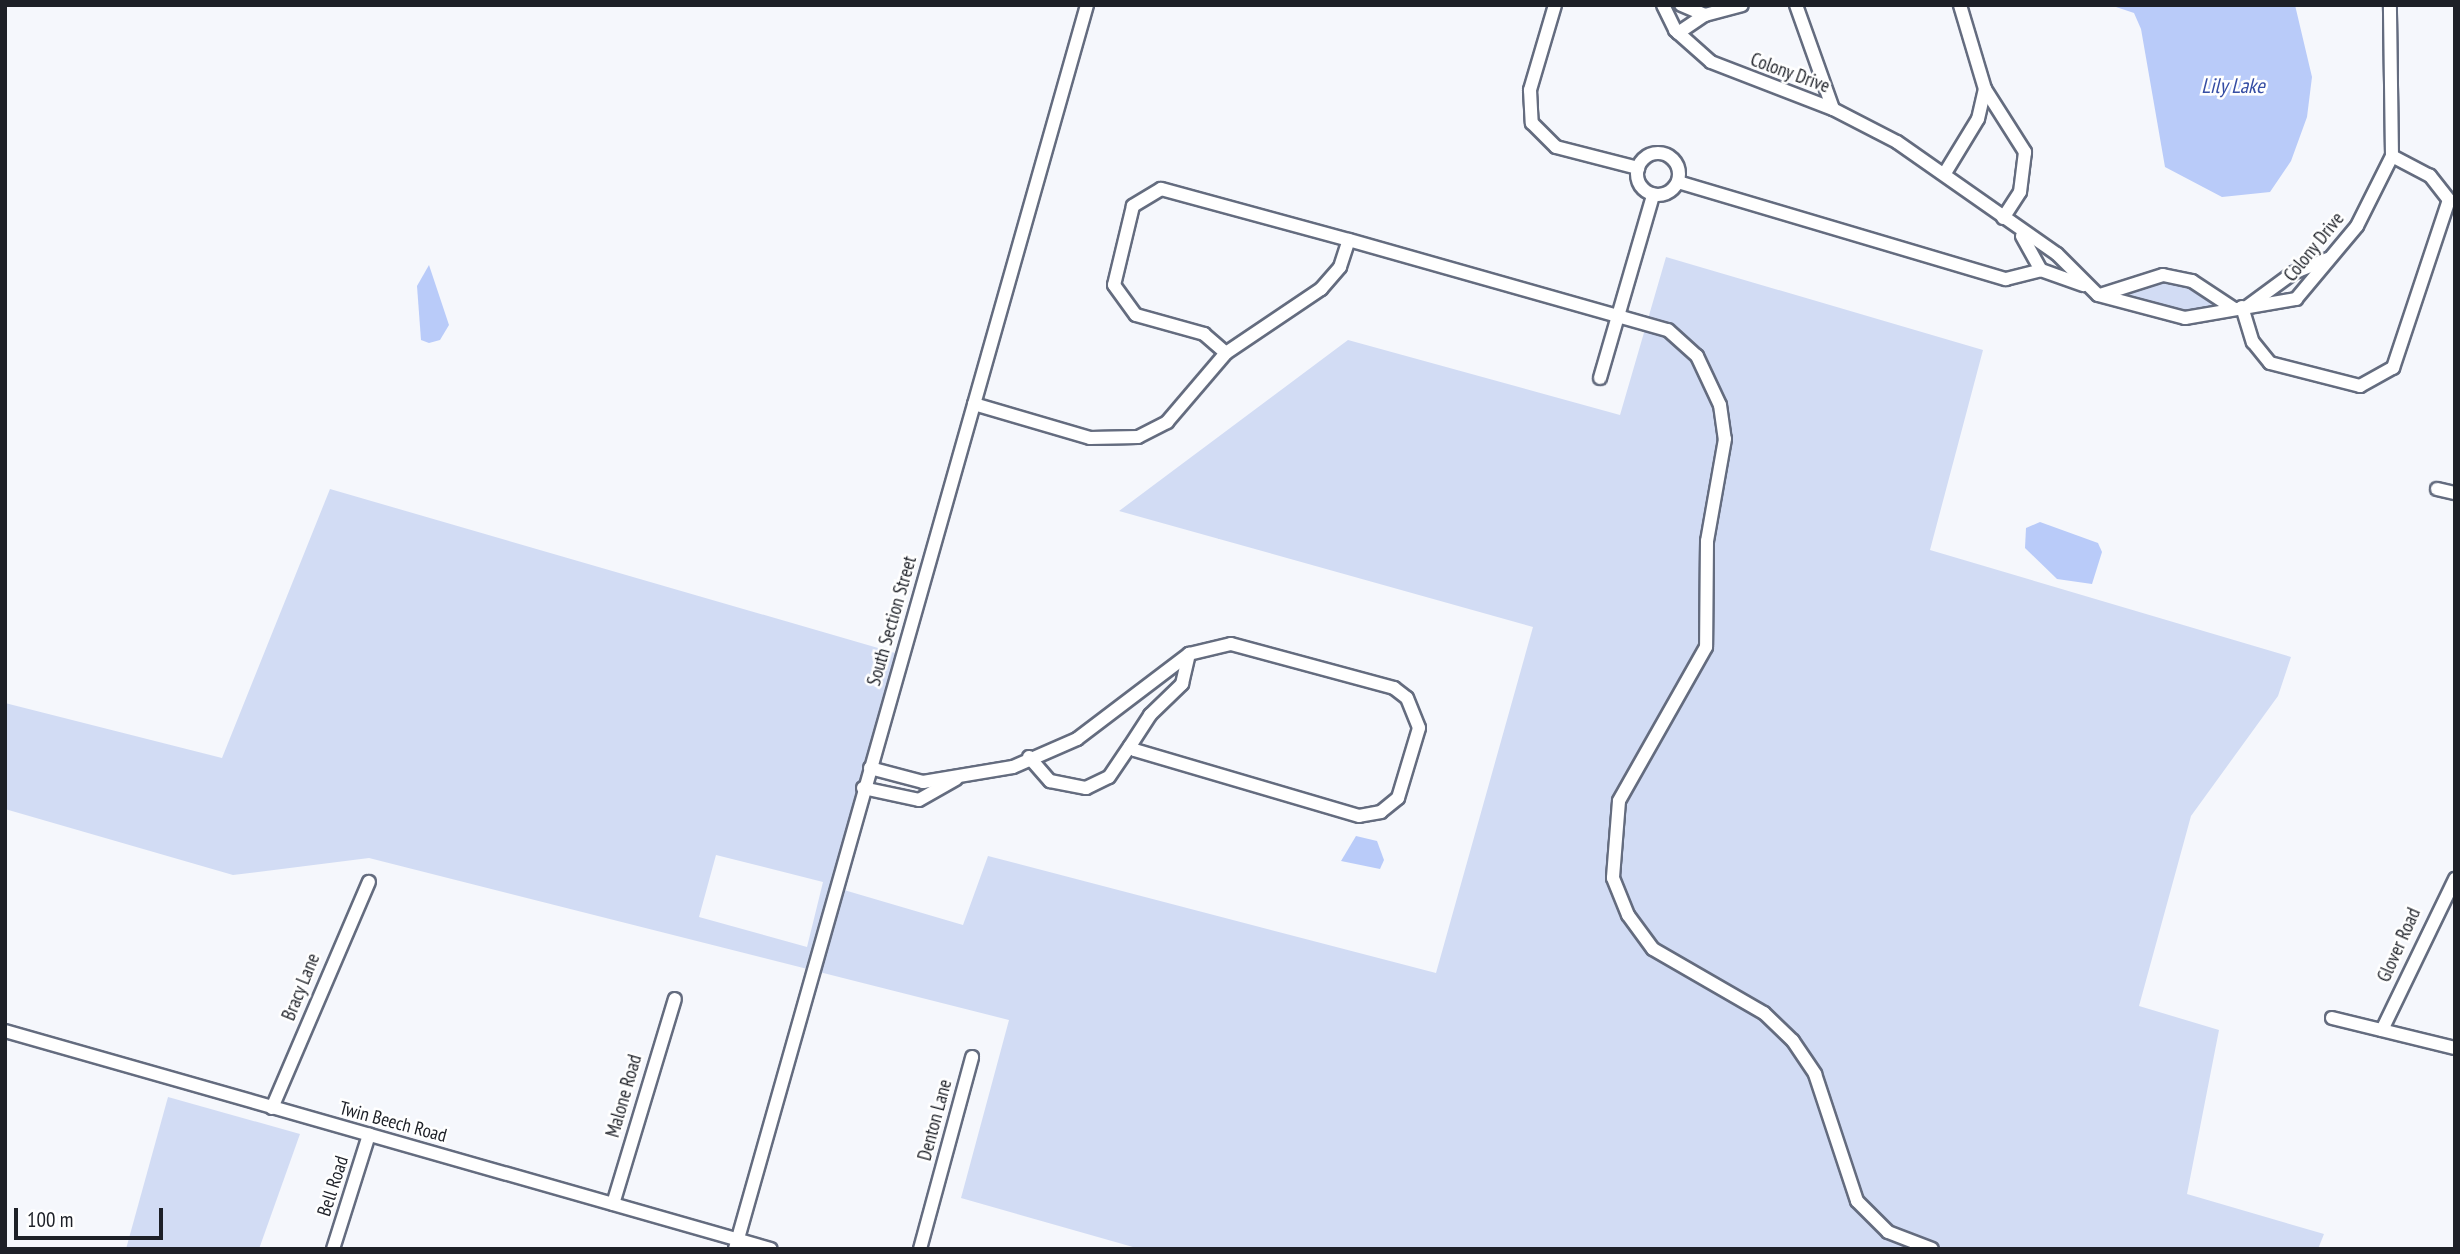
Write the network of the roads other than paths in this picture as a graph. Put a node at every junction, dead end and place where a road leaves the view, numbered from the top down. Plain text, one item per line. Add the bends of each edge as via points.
1 (1087, 5) edge
2 (1555, 5) edge
3 (1662, 5) edge
4 (1681, 5) edge
5 (1742, 5) edge
6 (1796, 5) edge
7 (1960, 5) edge
8 (2390, 5) edge
9 (1705, 16) junction
10 (1678, 33) junction
11 (1985, 89) junction
12 (1833, 109) junction
13 (2392, 156) junction
14 (1638, 168) junction
15 (1945, 173) junction
16 (1678, 182) junction
17 (1653, 195) junction
18 (2452, 199) edge
19 (2003, 218) junction
20 (2022, 236) junction
21 (1349, 240) junction
22 (2329, 259) junction
23 (2041, 270) junction
24 (2083, 285) junction
25 (2098, 295) junction
26 (2241, 307) junction
27 (1619, 314) junction
28 (1226, 353) junction
29 (1600, 378) dead end
30 (974, 404) junction
31 (2437, 489) dead end
32 (2455, 493) edge
33 (1189, 654) junction
34 (1130, 746) junction
35 (1029, 757) junction
36 (870, 768) junction
37 (957, 778) junction
38 (863, 789) junction
39 (2455, 879) edge
40 (369, 882) dead end
41 (675, 999) dead end
42 (2332, 1018) dead end
43 (2382, 1030) junction
44 (5, 1031) edge
45 (2455, 1048) edge
46 (972, 1057) dead end
47 (272, 1108) junction
48 (369, 1135) junction
49 (613, 1204) junction
50 (737, 1243) edge
51 (333, 1249) edge
52 (771, 1249) edge
53 (920, 1249) edge
54 (1932, 1249) edge

1 - 30 street, South Section Street
2 - 14 street via 1531,90 1532,122 1556,147
3 - 10 street, Colony Drive
4 - 9 street
5 - 9 street
6 - 12 street
7 - 11 street
8 - 13 street, Colony Drive
9 - 10 street
10 - 12 street, Colony Drive via 1711,62
11 - 15 street via 1978,120
11 - 19 street via 2025,152 2020,192
12 - 15 street, Colony Drive
13 - 18 street via 2430,176
13 - 22 street, Colony Drive via 2357,226
14 - 16 street via 1650,154 1664,153 1676,162
14 - 17 street via 1638,183
15 - 19 street, Colony Drive
16 - 17 street via 1665,194
16 - 23 street via 2006,279
17 - 27 street
18 - 26 street via 2402,349 2378,383 2348,385 2270,363 2253,342
19 - 20 street, Colony Drive
20 - 23 street, Colony Drive
20 - 24 street, Colony Drive via 2057,254
21 - 27 street
21 - 28 street via 1333,278
21 - 28 street via 1173,188 1149,193 1133,206 1112,272 1120,296 1136,315 1204,334
22 - 26 street via 2285,278
22 - 26 street, Colony Drive via 2296,299
23 - 24 street, Colony Drive
24 - 25 street, Colony Drive
25 - 26 street, Colony Drive via 2185,318
25 - 26 street via 2163,275 2192,281
27 - 29 street
27 - 54 street via 1668,330 1691,347 1720,405 1725,439 1707,541 1706,648 1619,801 1613,878 1628,915 1653,949 1764,1013 1793,1041 1815,1074 1857,1201 1888,1232
28 - 30 street via 1167,422 1128,439 1090,438
30 - 36 street, South Section Street
31 - 32 street
33 - 34 street via 1182,684 1150,715
33 - 34 street via 1216,644 1247,646 1401,693 1419,728 1398,798 1381,813 1359,816 1157,762
33 - 35 street via 1076,739
34 - 35 street via 1109,777 1086,788 1050,781
35 - 37 street
36 - 37 street via 923,782
36 - 38 street, South Section Street
37 - 38 street via 919,800
38 - 50 street, South Section Street
39 - 43 street, Glover Road
40 - 47 street, Bracy Lane
41 - 49 street, Malone Road
42 - 43 street
43 - 45 street
44 - 47 street, Twin Beech Road
46 - 53 street, Denton Lane
47 - 48 street, Twin Beech Road
48 - 49 street, Twin Beech Road
48 - 51 street, Bell Road
49 - 50 street, Twin Beech Road
50 - 52 street, Twin Beech Road

